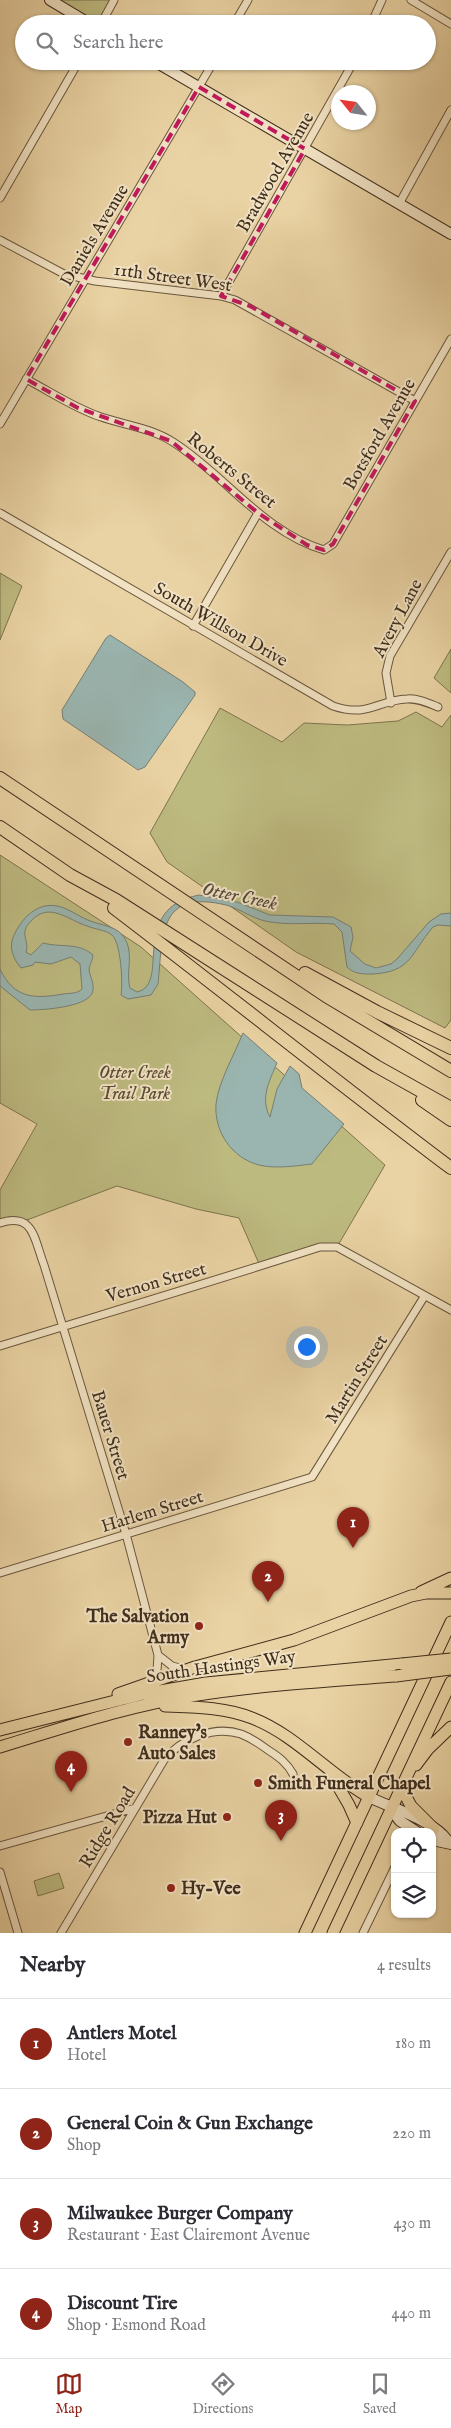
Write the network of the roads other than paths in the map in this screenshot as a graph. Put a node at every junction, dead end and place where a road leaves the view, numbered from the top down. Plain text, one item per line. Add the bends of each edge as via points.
1 (50, 0) edge
2 (114, 0) edge
3 (248, 0) edge
4 (382, 0) edge
5 (411, 0) edge
6 (75, 15) edge
7 (105, 15) edge
8 (239, 15) edge
9 (375, 15) edge
10 (451, 24) edge
11 (74, 70) edge
12 (170, 70) edge
13 (209, 70) edge
14 (349, 70) edge
15 (199, 87) junction
16 (451, 110) edge
17 (305, 149) junction
18 (0, 198) edge
19 (399, 204) junction
20 (451, 234) edge
21 (0, 240) edge
22 (85, 279) junction
23 (221, 296) junction
24 (451, 339) edge
25 (26, 379) junction
26 (415, 401) junction
27 (0, 424) edge
28 (0, 512) edge
29 (258, 513) junction
30 (333, 544) joint
31 (451, 552) edge
32 (193, 626) junction
33 (391, 703) junction
34 (438, 707) dead end
35 (0, 778) edge
36 (0, 827) edge
37 (113, 902) junction
38 (235, 934) junction
39 (451, 1048) edge
40 (376, 1066) junction
41 (451, 1071) edge
42 (451, 1108) edge
43 (451, 1120) edge
44 (451, 1168) edge
45 (0, 1223) edge
46 (424, 1297) junction
47 (451, 1310) edge
48 (62, 1327) junction
49 (0, 1346) edge
50 (312, 1477) joint
51 (126, 1534) junction
52 (0, 1573) edge
53 (451, 1578) edge
54 (451, 1593) edge
55 (411, 1596) junction
56 (451, 1622) edge
57 (158, 1655) junction
58 (451, 1659) edge
59 (189, 1669) junction
60 (451, 1669) edge
61 (152, 1681) junction
62 (451, 1682) edge
63 (146, 1705) junction
64 (84, 1708) junction
65 (451, 1727) edge
66 (0, 1730) edge
67 (0, 1746) edge
68 (329, 1770) junction
69 (293, 1774) dead end
70 (400, 1786) junction
71 (369, 1797) junction
72 (135, 1808) junction
73 (390, 1808) junction
74 (357, 1823) junction
75 (410, 1828) edge
76 (425, 1828) edge
77 (428, 1828) edge
78 (436, 1835) edge
79 (450, 1844) edge
80 (0, 1846) edge
81 (0, 1872) edge
82 (392, 1873) edge
83 (18, 1933) edge
84 (61, 1933) edge
85 (305, 1933) edge
86 (333, 1933) edge
87 (363, 1933) edge

1 - 6 street
2 - 7 street
3 - 8 street
4 - 9 street
5 - 10 street
11 - 18 street
12 - 15 street
13 - 15 street, Daniels Avenue
14 - 17 street, Bradwood Avenue
15 - 17 street
15 - 22 street, Daniels Avenue
16 - 19 street
17 - 19 street
17 - 23 street, Bradwood Avenue
19 - 20 street
21 - 22 street, 11th Street West via 64,274
22 - 23 street, 11th Street West
22 - 25 street, Daniels Avenue
23 - 26 street, 11th Street West via 250,306
24 - 26 street, Botsford Avenue
25 - 27 street, Daniels Avenue
25 - 29 street, Roberts Street via 78,408 132,424 171,441 208,468
26 - 30 street, Botsford Avenue
28 - 32 street, South Willson Drive
29 - 30 street, Roberts Street via 307,545 324,550
29 - 32 street
31 - 33 street, Avery Lane via 390,656 386,673
32 - 33 street, South Willson Drive via 333,706 369,710
33 - 34 street, South Willson Drive via 417,699
35 - 38 highway
36 - 37 highway
37 - 40 highway
37 - 44 highway via 321,1070
38 - 39 highway via 377,1012
38 - 41 highway via 353,1013
40 - 42 highway
40 - 43 highway
45 - 48 street, Bauer Street via 14,1219 23,1220 29,1226
46 - 47 street
46 - 48 street, Vernon Street via 337,1247 320,1247
46 - 50 street, Martin Street
48 - 49 street, Vernon Street
48 - 51 street, Bauer Street
50 - 51 street, Harlem Street
51 - 52 street, Harlem Street
51 - 57 street, Bauer Street
53 - 55 main road
54 - 55 main road
55 - 59 main road via 294,1640
56 - 71 main road
57 - 59 street via 172,1666
57 - 61 street, Bauer Street via 157,1671
58 - 64 main road, South Hastings Way, bridge via 206,1683
59 - 61 main road
60 - 63 main road, South Hastings Way, bridge via 236,1690
61 - 64 main road
62 - 70 main road
63 - 67 main road
63 - 68 main road via 218,1710 252,1718 282,1734
64 - 66 main road, South Hastings Way
65 - 70 main road via 428,1749
68 - 71 main road
68 - 74 main road
69 - 72 street, Ridge Road via 285,1761 259,1743 240,1734 212,1733 185,1741 164,1760
70 - 73 main road
70 - 77 main road
71 - 73 street
71 - 74 main road
72 - 80 street
72 - 84 street, Ridge Road
73 - 75 street
73 - 76 street via 405,1811
73 - 86 main road
74 - 85 main road
78 - 79 street via 444,1836
81 - 83 street
82 - 87 street

